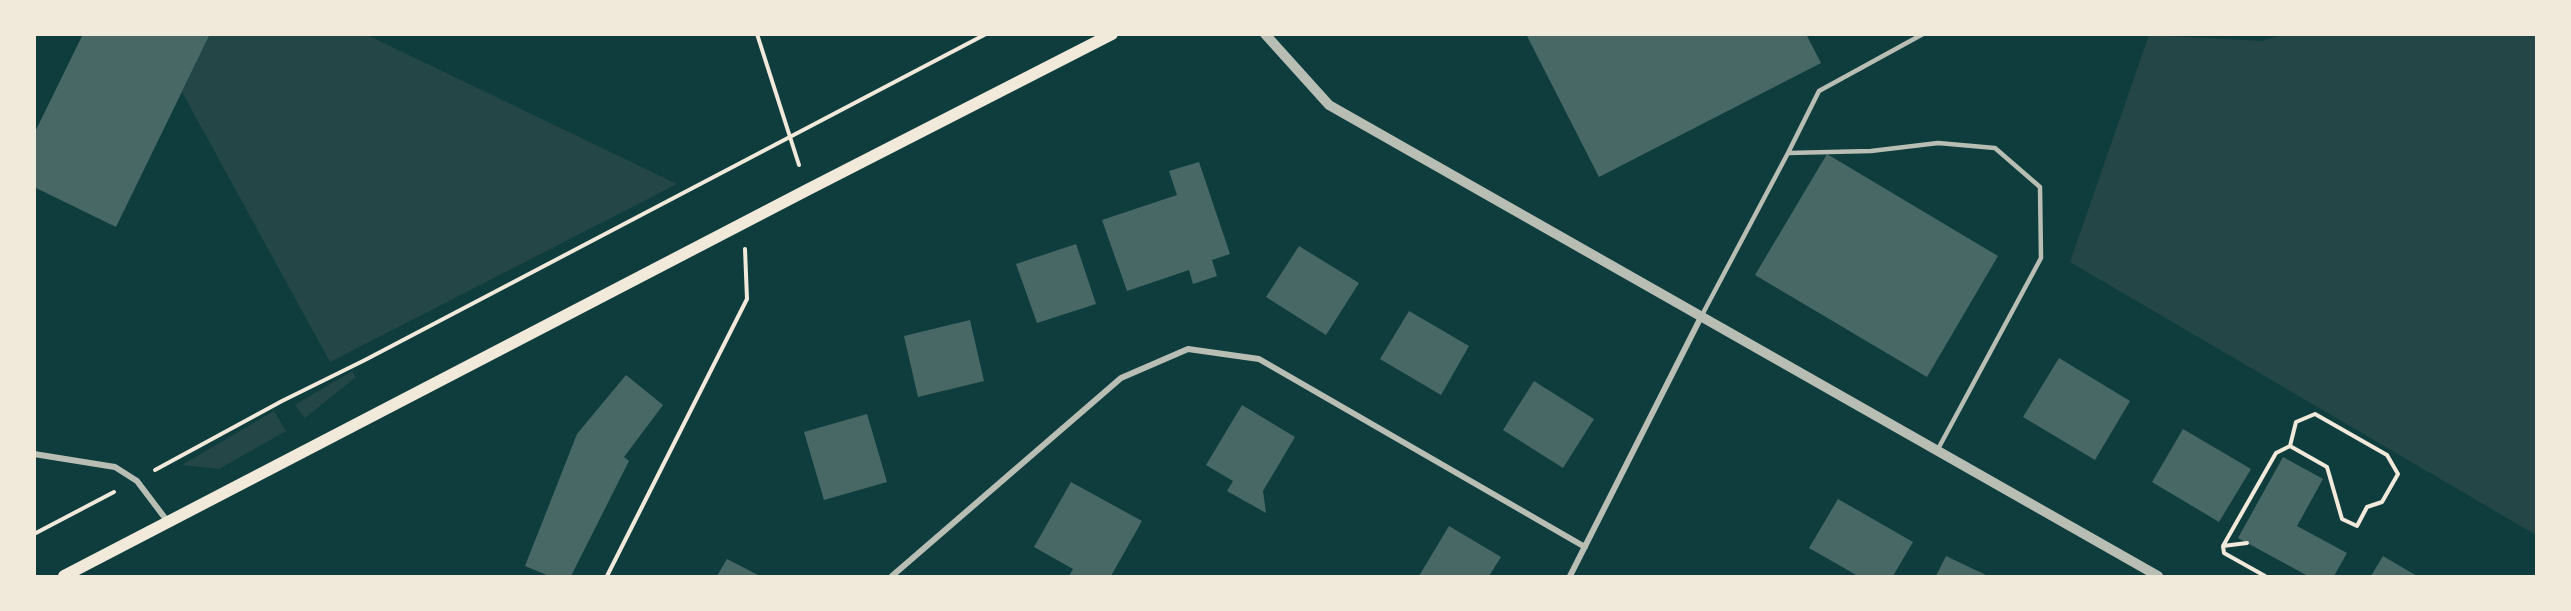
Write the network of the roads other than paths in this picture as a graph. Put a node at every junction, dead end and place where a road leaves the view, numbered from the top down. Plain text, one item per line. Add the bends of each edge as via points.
1 (1112, 34) edge
2 (1265, 34) edge
3 (1923, 34) edge
4 (1788, 153) junction
5 (1701, 317) junction
6 (1937, 451) junction
7 (34, 454) edge
8 (168, 523) junction
9 (1585, 547) junction
10 (64, 576) edge
11 (892, 576) edge
12 (1570, 576) edge
13 (2158, 576) edge

1 - 8 main road
2 - 5 street via 1329,105
3 - 4 lane via 1819,91
4 - 5 lane
4 - 6 lane via 1871,151 1938,143 1995,148 2040,187 2041,258
5 - 6 street
5 - 9 street
6 - 13 street
7 - 8 street via 115,467 137,480
8 - 10 main road
9 - 11 street via 1259,359 1188,349 1120,378
9 - 12 street

